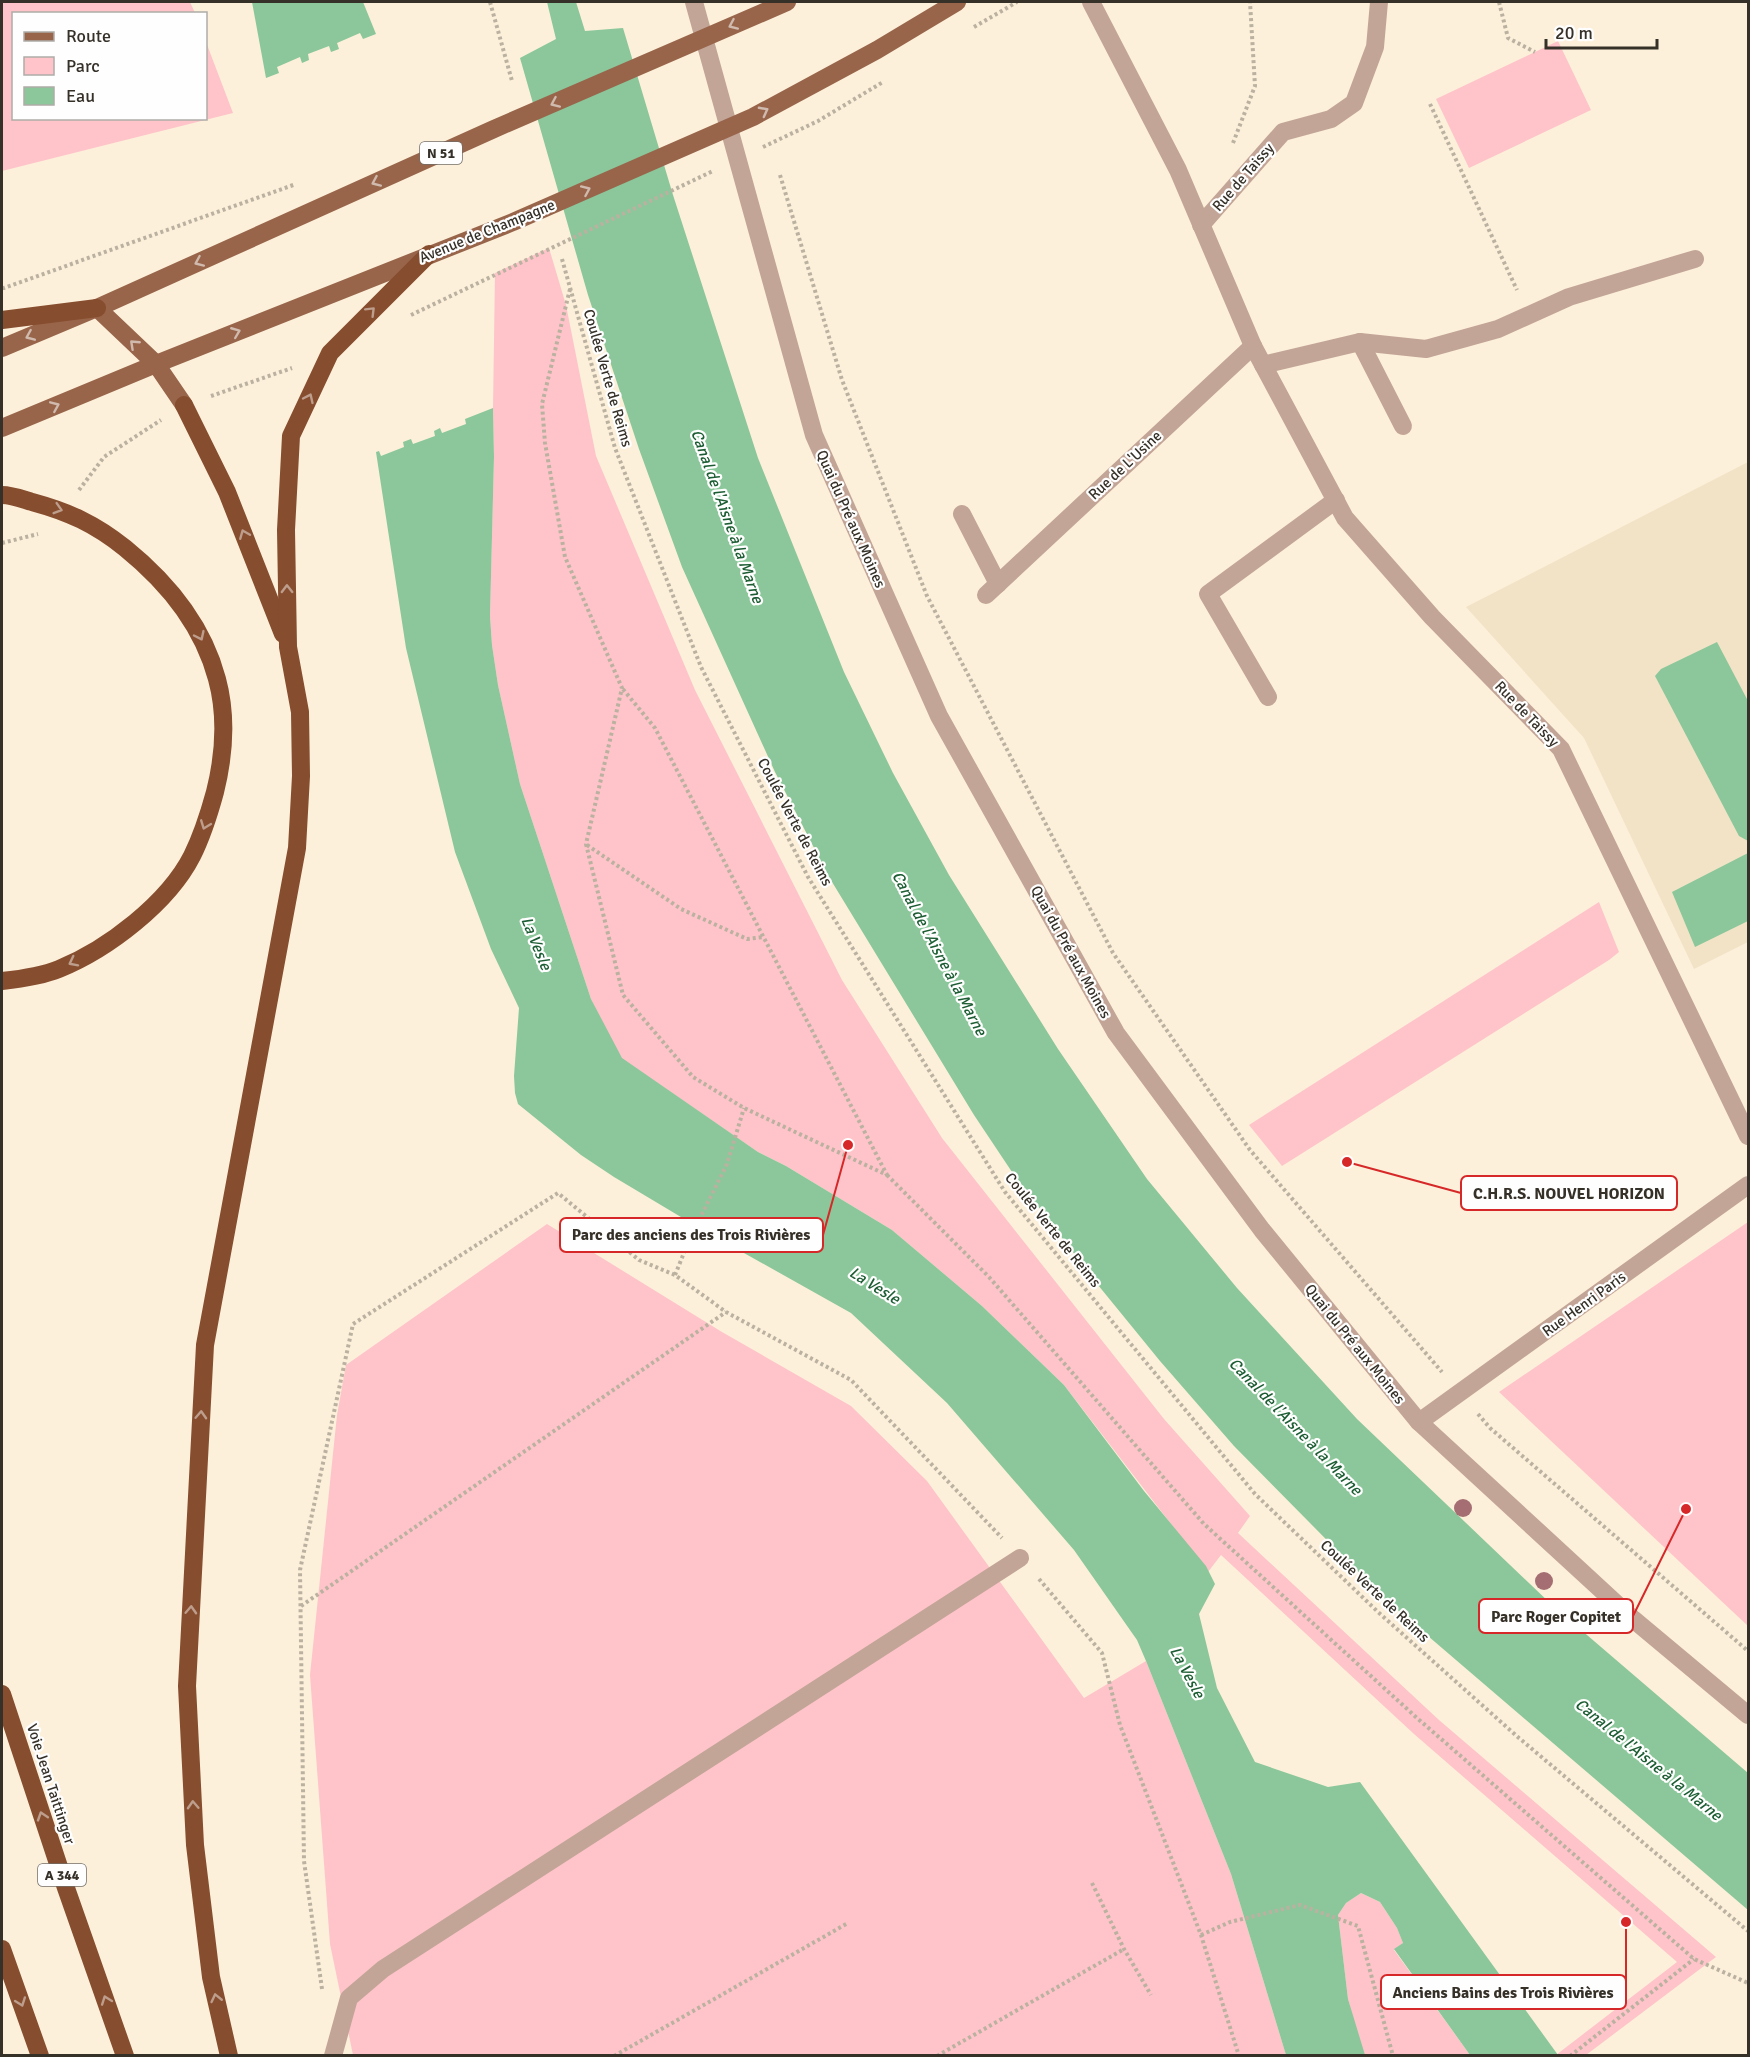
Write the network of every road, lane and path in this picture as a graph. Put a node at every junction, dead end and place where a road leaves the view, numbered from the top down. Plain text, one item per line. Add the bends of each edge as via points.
1 (490, 2) edge
2 (694, 2) edge
3 (787, 2) edge
4 (957, 2) edge
5 (1091, 2) edge
6 (1250, 2) edge
7 (1379, 2) edge
8 (1499, 2) edge
9 (1535, 52) dead end
10 (512, 81) dead end
11 (1430, 105) dead end
12 (1230, 150) dead end
13 (780, 175) dead end
14 (1201, 225) junction
15 (429, 254) junction
16 (88, 258) dead end
17 (562, 259) dead end
18 (1695, 259) dead end
19 (570, 286) junction
20 (2, 288) edge
21 (97, 308) junction
22 (1529, 315) junction
23 (2, 320) edge
24 (1360, 342) junction
25 (1252, 346) junction
26 (2, 348) edge
27 (156, 364) junction
28 (1263, 364) junction
29 (184, 405) joint
30 (1403, 426) dead end
31 (2, 428) edge
32 (2, 495) edge
33 (1336, 500) junction
34 (962, 514) dead end
35 (288, 647) junction
36 (622, 688) junction
37 (1268, 697) dead end
38 (586, 844) junction
39 (763, 936) junction
40 (2, 981) edge
41 (744, 1108) junction
42 (1749, 1136) edge
43 (887, 1175) junction
44 (1749, 1185) edge
45 (675, 1275) junction
46 (726, 1312) junction
47 (1460, 1393) junction
48 (1419, 1422) junction
49 (1020, 1558) junction
50 (300, 1606) junction
51 (1749, 1651) edge
52 (2, 1694) edge
53 (1749, 1715) edge
54 (1092, 1883) dead end
55 (848, 1923) dead end
56 (1749, 1930) edge
57 (1201, 1935) junction
58 (2, 1949) edge
59 (1124, 1949) junction
60 (1695, 1959) junction
61 (1749, 1983) edge
62 (1151, 1995) dead end
63 (323, 1998) dead end
64 (40, 2055) edge
65 (125, 2055) edge
66 (229, 2055) edge
67 (333, 2055) edge
68 (614, 2055) edge
69 (937, 2055) edge
70 (1239, 2055) edge
71 (1393, 2055) edge
72 (1570, 2055) edge

1 - 10 path
2 - 48 street, Quai du Pré aux Moines via 814,435 939,716 1116,1033 1262,1230
3 -> 21 main road, N 51
15 -> 4 main road, Avenue de Champagne via 513,222 753,117
5 - 14 street, Rue de Taissy via 1178,170
6 - 12 path via 1255,86
7 - 14 street, Rue de Taissy via 1375,47 1354,103 1332,119 1282,132
8 - 9 path via 1508,38
11 - 22 path
13 - 47 path via 842,380 927,596 1113,953 1250,1150
14 - 25 street, Rue de Taissy
27 -> 15 main road, Avenue de Champagne
35 -> 15 highway via 286,530 291,436 330,352
16 - 20 path
17 - 19 path, Coulée Verte de Reims
18 - 22 street via 1569,297
19 - 36 path via 542,404 545,443 565,557
19 - 56 path, Coulée Verte de Reims via 615,448 701,667 808,877 1005,1192 1255,1494 1378,1612 1519,1738
21 - 23 highway
21 -> 26 main road, N 51
27 -> 21 main road
22 - 24 street via 1498,329 1426,349
24 - 28 street
24 - 30 street
25 - 28 street, Rue de Taissy
25 - 34 street, Rue de L'Usine via 992,590
27 - 29 main road
31 -> 27 main road, Avenue de Champagne
28 - 33 street, Rue de Taissy
35 -> 29 highway via 227,492
32 -> 40 highway via 64,511 104,531 174,594 199,632 218,680 224,725 220,770 207,819 192,857 166,893 94,952 58,970
33 - 37 street via 1208,594
33 - 42 street, Rue de Taissy via 1345,518 1432,617 1562,749
66 -> 35 highway via 211,1977 195,1845 187,1686 205,1345 297,848 300,712
36 - 38 path
36 - 39 path via 655,728
38 - 39 path via 681,909 747,939
38 - 41 path via 623,995 693,1077
39 - 43 path
41 - 43 path
41 - 45 path via 727,1164
43 - 60 path via 988,1277 1204,1524 1417,1718
44 - 47 street, Rue Henri Paris
45 - 46 path
45 - 50 path via 639,1260 558,1193 352,1324 300,1570
46 - 49 path via 851,1380
46 - 50 path
47 - 48 street, Rue Henri Paris
47 - 51 path via 1490,1428
48 - 53 street, Quai du Pré aux Moines via 1634,1619
49 - 57 path via 1102,1653 1120,1725
49 - 67 street via 383,1969 349,1998
50 - 63 path via 304,1861
65 -> 52 highway, Voie Jean Taittinger / A 344
54 - 59 path
55 - 68 path
57 - 70 path
57 - 71 path via 1230,1922 1300,1905 1358,1926
58 -> 64 highway
59 - 62 path
59 - 69 path
60 - 61 path
60 - 72 path

